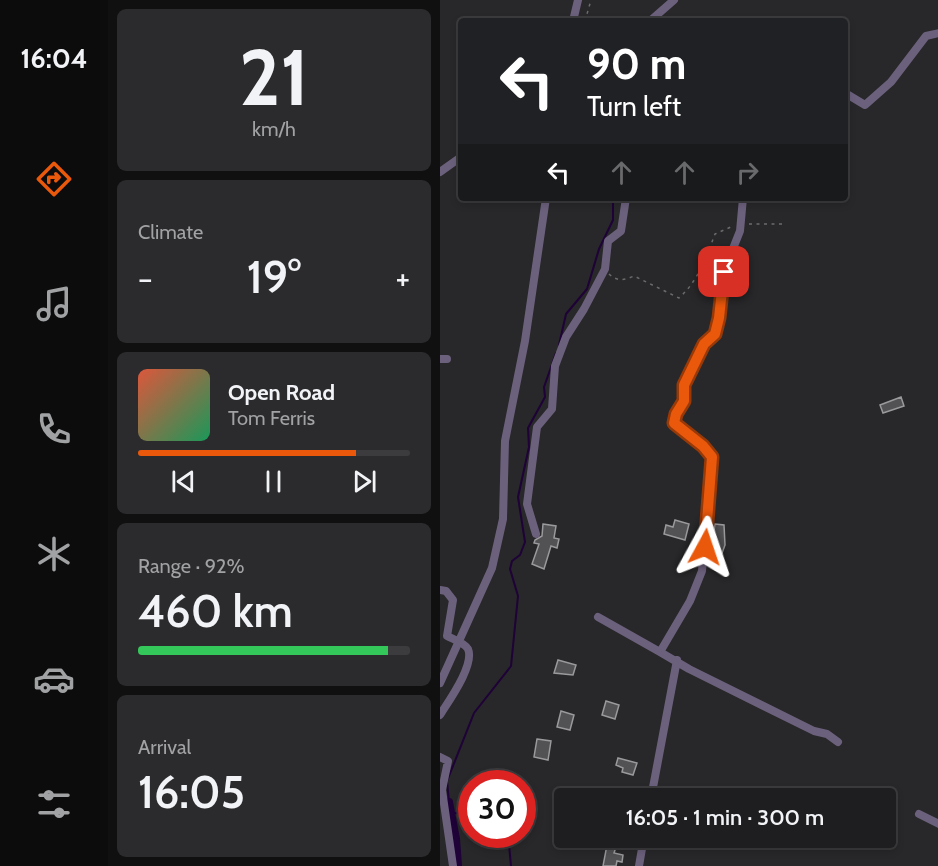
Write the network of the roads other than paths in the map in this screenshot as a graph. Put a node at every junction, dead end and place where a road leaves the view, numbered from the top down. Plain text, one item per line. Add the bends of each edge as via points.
1 (578, 0) edge
2 (674, 0) edge
3 (574, 18) edge
4 (653, 18) edge
5 (938, 33) edge
6 (848, 95) edge
7 (458, 159) edge
8 (440, 172) edge
9 (546, 201) edge
10 (626, 201) edge
11 (743, 201) edge
12 (536, 534) dead end
13 (440, 590) edge
14 (598, 617) dead end
15 (458, 642) junction
16 (660, 652) junction
17 (677, 660) junction
18 (440, 683) edge
19 (440, 715) edge
20 (838, 742) dead end
21 (440, 757) edge
22 (653, 788) edge
23 (919, 814) dead end
24 (938, 824) edge
25 (642, 848) edge
26 (453, 866) edge
27 (639, 866) edge

1 - 3 street
2 - 4 street
5 - 6 street via 926,36 892,82 865,105
7 - 8 street
9 - 15 street via 527,331 505,441 503,519 492,568
10 - 12 street via 621,231 608,241 605,269 566,337 552,380 552,410 537,427 527,504
11 - 16 street via 740,231 724,272 715,334 704,344 684,385 684,401 674,423 712,457 702,571 690,601
13 - 15 street via 453,600 447,636
14 - 16 street
15 - 18 street
15 - 19 street via 468,650 467,665
16 - 17 street
17 - 20 street
17 - 22 street
21 - 26 street via 448,762 442,790
23 - 24 street
25 - 27 street

